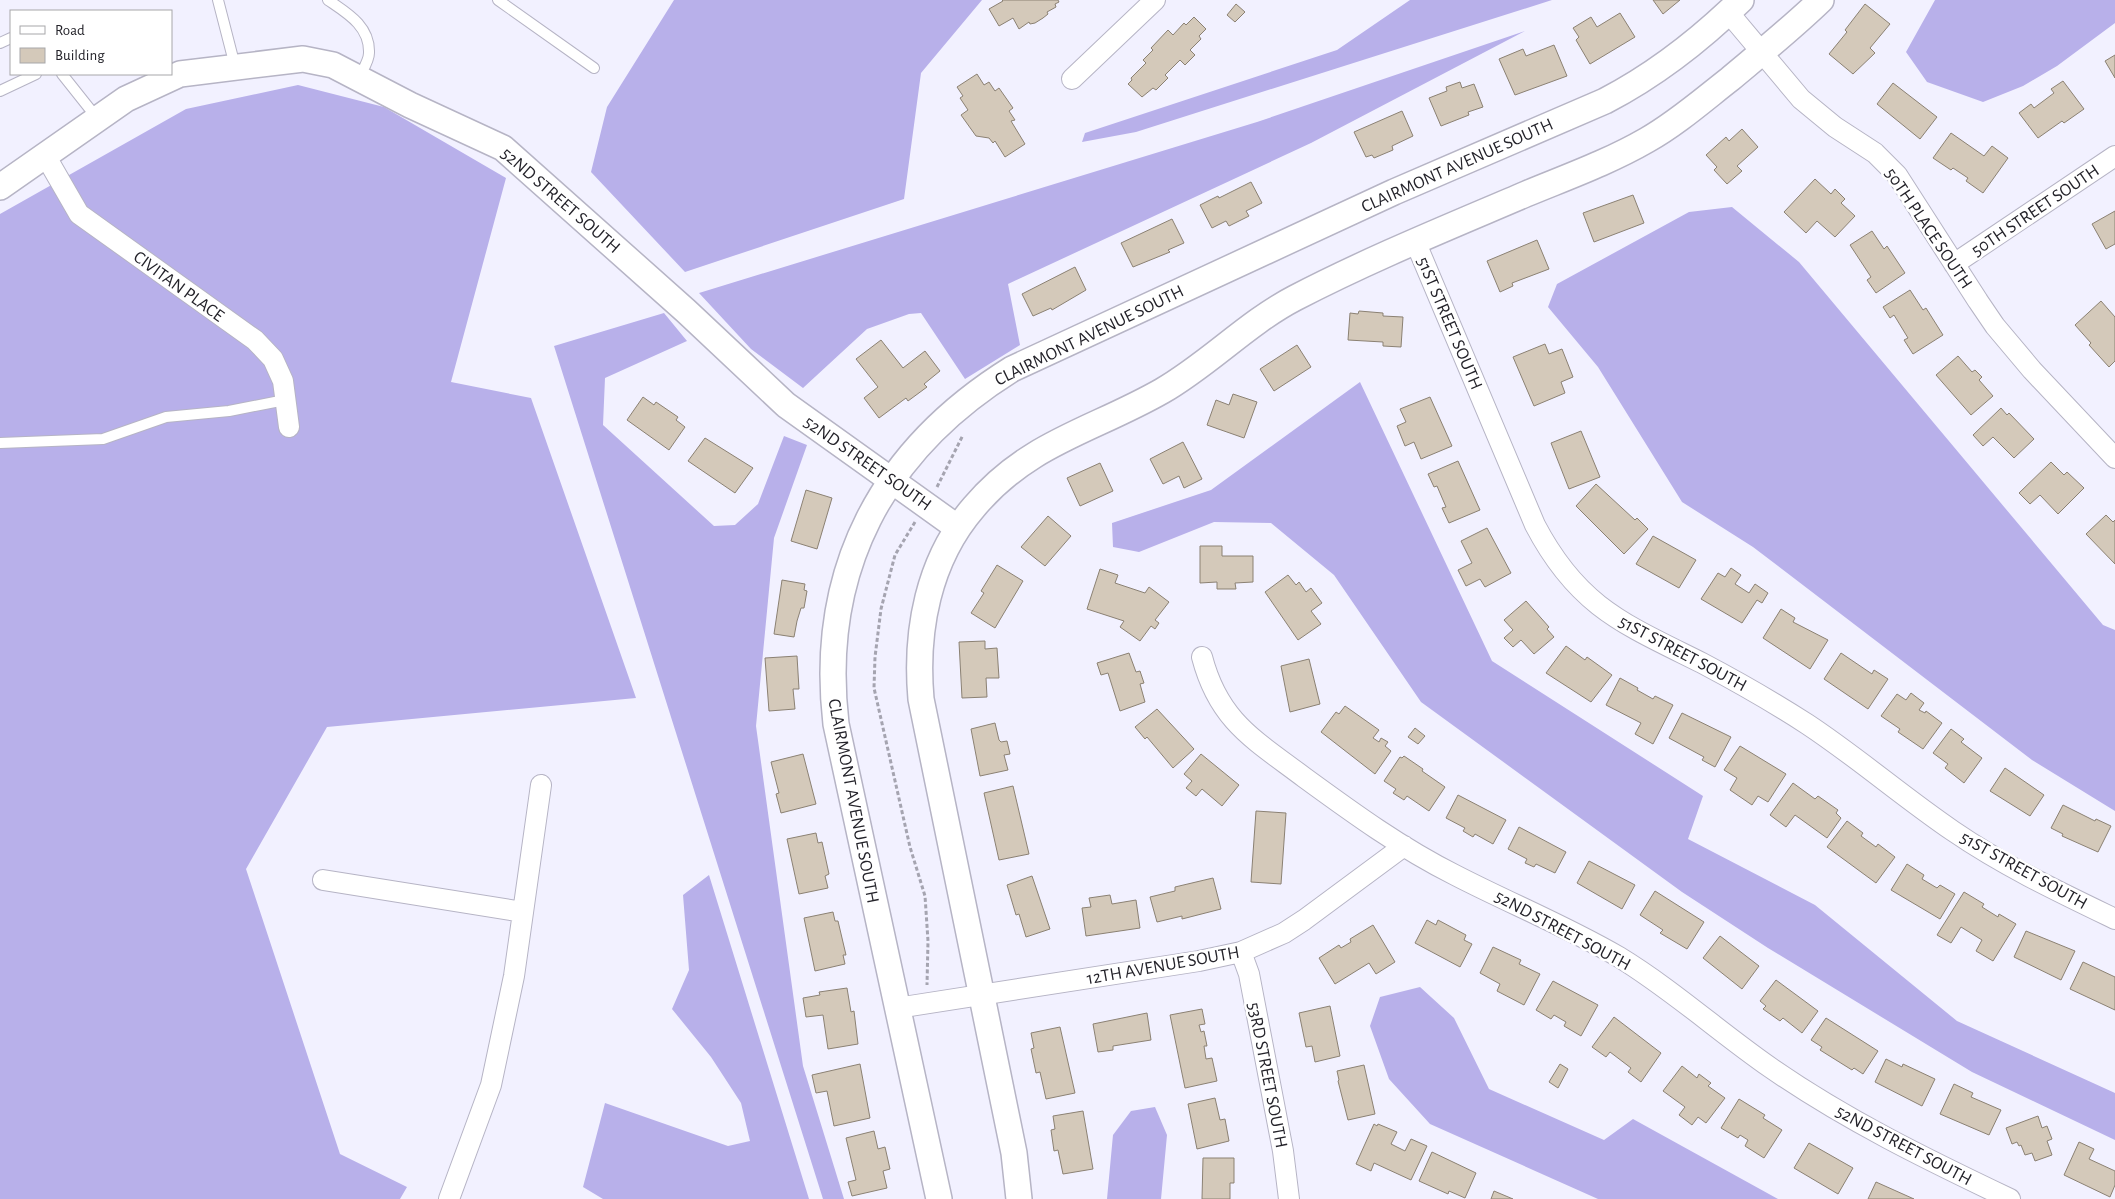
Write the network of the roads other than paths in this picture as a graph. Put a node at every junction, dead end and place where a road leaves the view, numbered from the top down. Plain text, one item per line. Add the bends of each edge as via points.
1 (218, 0) edge
2 (328, 0) edge
3 (498, 0) edge
4 (1155, 0) edge
5 (1821, 0) edge
6 (1735, 6) edge
7 (1762, 52) junction
8 (235, 66) junction
9 (594, 68) dead end
10 (34, 75) edge
11 (63, 75) edge
12 (359, 78) junction
13 (1072, 79) dead end
14 (0, 91) edge
15 (98, 119) junction
16 (46, 155) junction
17 (2115, 156) edge
18 (0, 187) edge
19 (1415, 242) junction
20 (1954, 264) junction
21 (285, 400) junction
22 (289, 428) dead end
23 (0, 443) edge
24 (2115, 458) edge
25 (891, 480) junction
26 (958, 528) junction
27 (1202, 657) dead end
28 (541, 785) dead end
29 (1404, 846) junction
30 (322, 880) dead end
31 (523, 912) junction
32 (2115, 918) edge
33 (1241, 952) junction
34 (982, 995) junction
35 (897, 1008) junction
36 (448, 1199) edge
37 (938, 1199) edge
38 (1019, 1199) edge
39 (1288, 1199) edge
40 (2010, 1199) edge

1 - 8 lane
2 - 12 lane via 352,17 366,33 369,54
3 - 9 lane
4 - 13 street
5 - 7 street
6 - 7 street, 50TH PLACE SOUTH
6 - 25 street, CLAIRMONT AVENUE SOUTH via 1650,76 1605,101 1394,192 1012,369 943,420
7 - 19 street via 1695,107 1648,140
7 - 20 street, 50TH PLACE SOUTH via 1816,113 1875,154 1897,175
8 - 12 street, 52ND STREET SOUTH via 303,59 333,65
8 - 15 street, 52ND STREET SOUTH via 180,74 126,99
10 - 14 lane
11 - 15 lane
12 - 25 street, 52ND STREET SOUTH via 503,148 786,404
15 - 16 street, 52ND STREET SOUTH
16 - 18 street, 52ND STREET SOUTH
16 - 21 street, CIVITAN PLACE via 79,214 255,340 273,359
17 - 20 street, 50TH STREET SOUTH
19 - 26 street via 1296,298 1264,316 1164,390 1041,450 990,489
19 - 32 street, 51ST STREET SOUTH via 1535,525 1557,563 1586,596 1626,625 1781,707 1980,848 2040,883
20 - 24 street, 50TH PLACE SOUTH via 2014,350
21 - 22 street, CIVITAN PLACE
21 - 23 lane via 229,411 166,417 103,439
25 - 26 street, 52ND STREET SOUTH
25 - 35 street, CLAIRMONT AVENUE SOUTH via 852,555 838,608 832,666 836,724
26 - 34 street via 945,550 927,598 919,648 919,674 921,699
27 - 29 street, 52ND STREET SOUTH via 1222,706 1245,733 1358,817
28 - 31 street
29 - 33 street, 12TH AVENUE SOUTH via 1304,920
29 - 40 street, 52ND STREET SOUTH via 1456,876 1620,958 1808,1092 1886,1139
30 - 31 street
31 - 36 street via 514,976 491,1085
33 - 34 street, 12TH AVENUE SOUTH via 1199,962
33 - 39 street, 53RD STREET SOUTH via 1249,974 1281,1142
34 - 35 street, 12TH AVENUE SOUTH
34 - 38 street via 1014,1153
35 - 37 street

